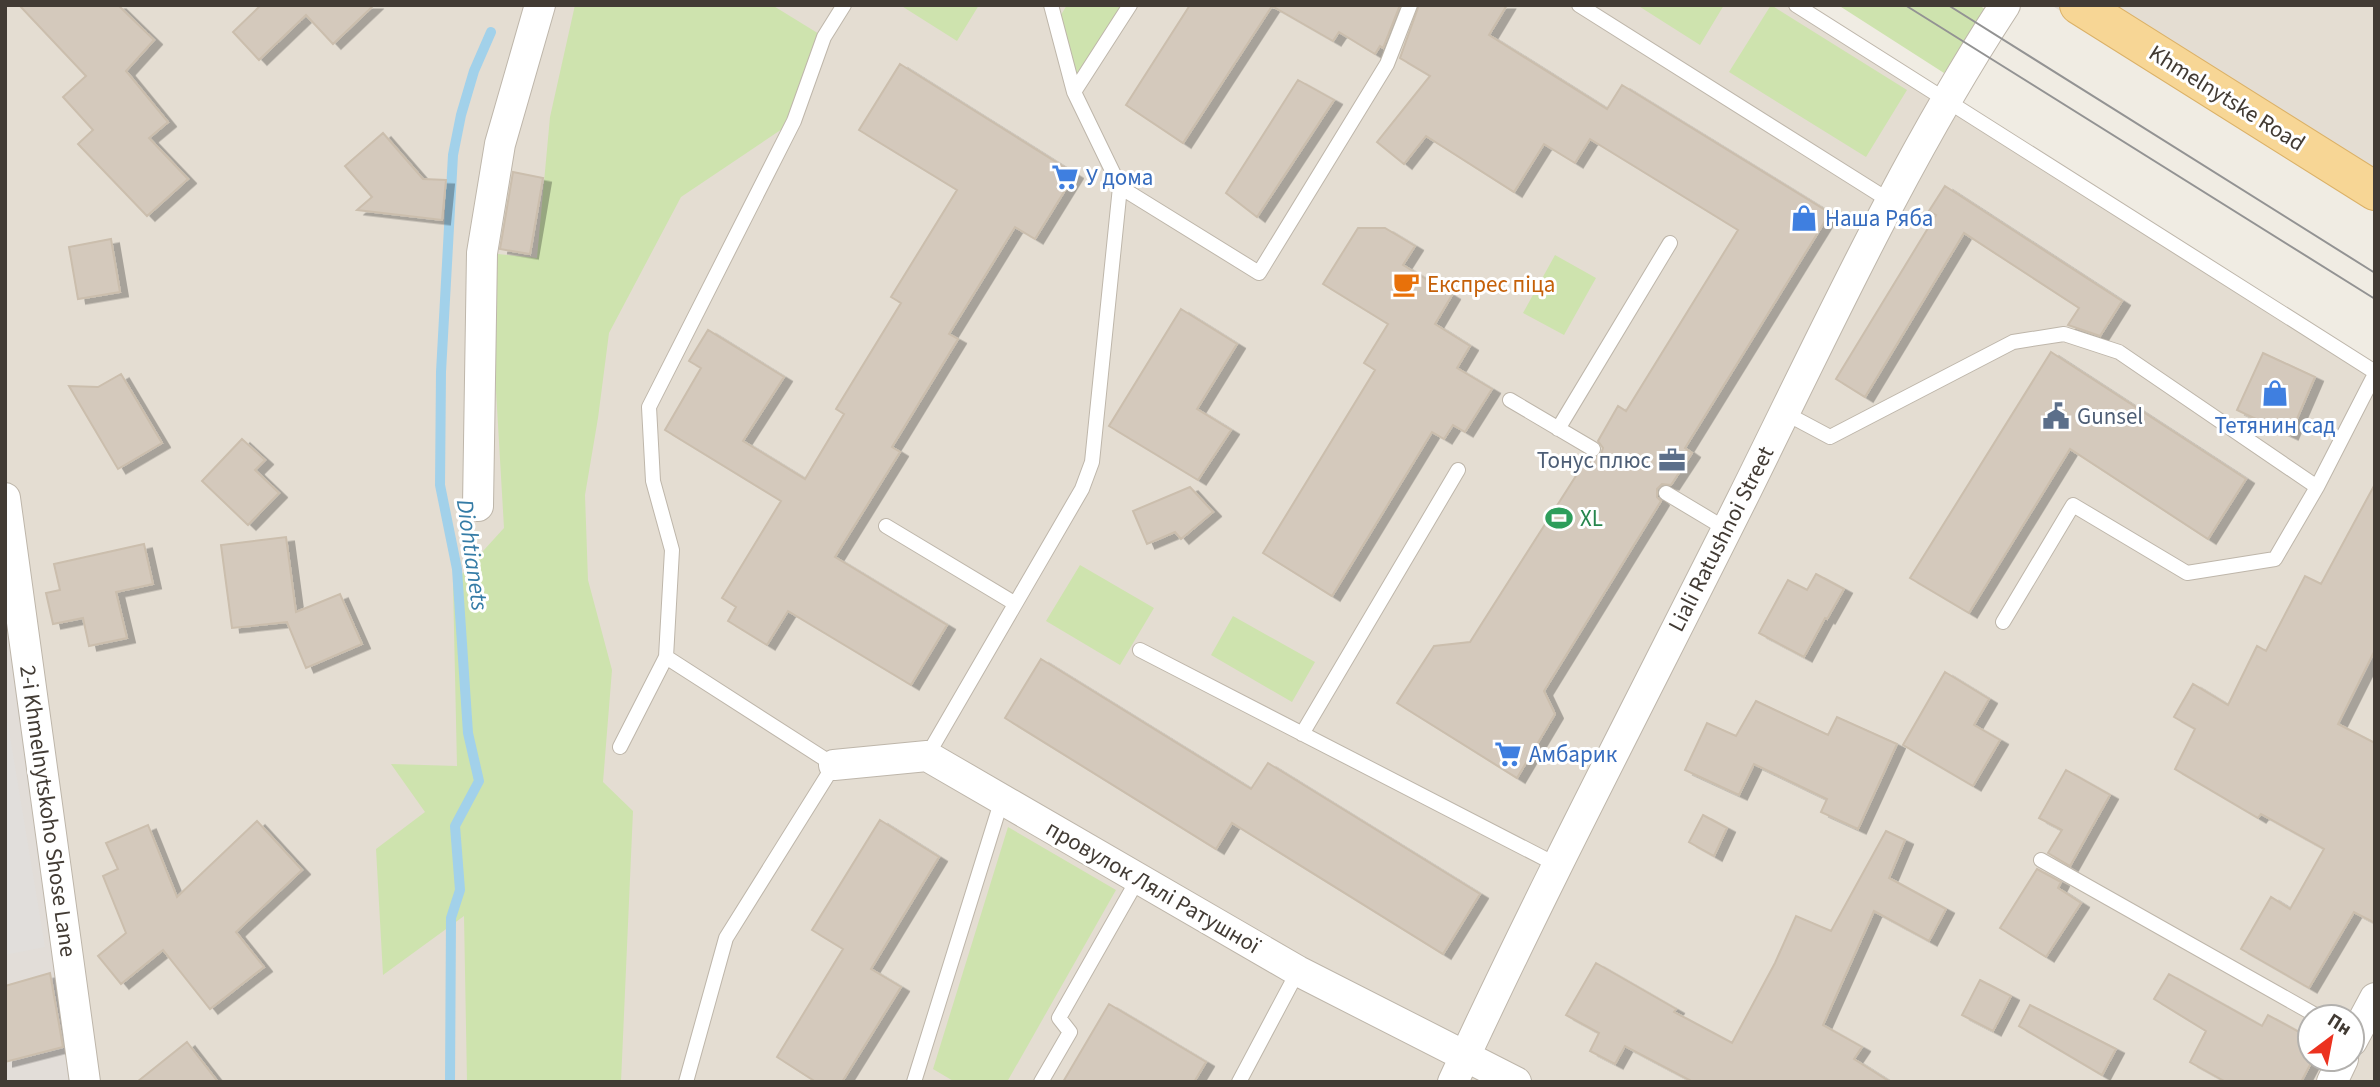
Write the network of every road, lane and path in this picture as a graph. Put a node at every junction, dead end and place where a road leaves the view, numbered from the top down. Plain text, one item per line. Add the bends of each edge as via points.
1 (540, 5) edge
2 (844, 5) edge
3 (1051, 5) edge
4 (1130, 5) edge
5 (1410, 5) edge
6 (1579, 5) edge
7 (1797, 5) edge
8 (2005, 5) edge
9 (2079, 5) edge
10 (1074, 92) junction
11 (1946, 100) junction
12 (1120, 187) junction
13 (2375, 191) edge
14 (1890, 201) junction
15 (1670, 243) dead end
16 (2375, 373) edge
17 (1510, 400) dead end
18 (1785, 413) junction
19 (1558, 429) junction
20 (1593, 449) dead end
21 (1458, 470) dead end
22 (2317, 487) junction
23 (1666, 493) dead end
24 (5, 498) edge
25 (478, 506) dead end
26 (886, 526) dead end
27 (1726, 529) junction
28 (1014, 603) junction
29 (2003, 622) dead end
30 (1140, 650) dead end
31 (666, 657) junction
32 (1302, 734) junction
33 (620, 747) dead end
34 (927, 755) junction
35 (834, 765) junction
36 (1002, 799) junction
37 (2041, 860) dead end
38 (1557, 865) junction
39 (1139, 879) junction
40 (1297, 971) junction
41 (2375, 998) edge
42 (2296, 1004) edge
43 (2366, 1014) edge
44 (1459, 1069) edge
45 (85, 1082) edge
46 (686, 1082) edge
47 (915, 1082) edge
48 (1041, 1082) edge
49 (1239, 1082) edge
50 (1516, 1082) edge

1 - 25 street via 500,144 482,253
2 - 31 lane via 824,37 794,121 649,407 653,481 672,550
3 - 10 lane
4 - 10 lane
5 - 12 lane via 1387,64 1259,273
6 - 14 lane
7 - 11 lane
8 - 11 street, Liali Ratushnoi Street
9 - 13 main road, Khmelnytske Road
10 - 12 lane
11 - 14 street, Liali Ratushnoi Street
11 - 16 lane
12 - 28 lane via 1092,462 1082,489
14 - 18 street, Liali Ratushnoi Street
15 - 19 lane
16 - 22 lane
17 - 19 lane
18 - 22 lane via 1830,437 2013,342 2064,334 2119,352
18 - 27 street, Liali Ratushnoi Street
19 - 20 lane
21 - 32 lane
22 - 29 lane via 2275,559 2187,573 2073,505
23 - 27 lane
24 - 45 street, 2-i Khmelnytskoho Shose Lane
26 - 28 lane
27 - 38 street, Liali Ratushnoi Street
28 - 34 lane
30 - 32 lane
31 - 33 lane
31 - 35 lane
32 - 38 lane
34 - 35 street
34 - 36 street, провулок Лялі Ратушної
35 - 46 lane via 726,938
36 - 39 street, провулок Лялі Ратушної
36 - 47 lane
37 - 42 lane
38 - 44 street, Liali Ratushnoi Street
39 - 40 street, провулок Лялі Ратушної
39 - 48 lane via 1059,1018 1070,1032
40 - 44 street, провулок Лялі Ратушної
40 - 49 lane
41 - 43 street
44 - 50 street, провулок Лялі Ратушної

